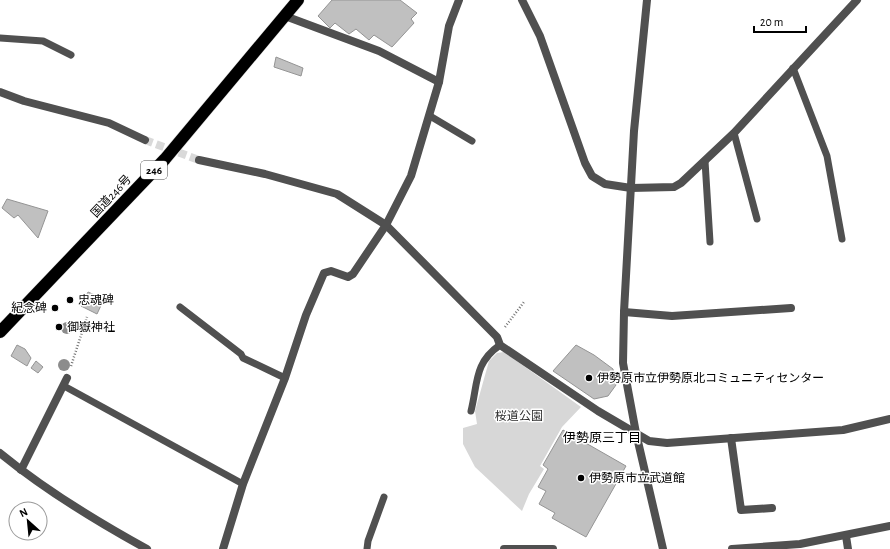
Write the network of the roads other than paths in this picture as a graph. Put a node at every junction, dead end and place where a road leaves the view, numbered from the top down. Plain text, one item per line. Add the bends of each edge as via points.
1 (298, 0) edge
2 (460, 0) edge
3 (522, 0) edge
4 (647, 0) edge
5 (857, 0) edge
6 (285, 16) junction
7 (0, 38) edge
8 (71, 55) dead end
9 (793, 68) junction
10 (439, 82) junction
11 (0, 92) edge
12 (430, 116) junction
13 (734, 133) junction
14 (145, 140) tunnel mouth
15 (472, 141) dead end
16 (199, 160) tunnel mouth
17 (705, 161) junction
18 (631, 188) junction
19 (757, 219) dead end
20 (386, 225) junction
21 (842, 238) dead end
22 (710, 242) dead end
23 (180, 307) dead end
24 (791, 308) dead end
25 (624, 312) junction
26 (0, 332) edge
27 (499, 341) junction
28 (285, 378) junction
29 (66, 382) joint
30 (471, 411) dead end
31 (890, 419) edge
32 (636, 433) junction
33 (731, 438) junction
34 (0, 453) edge
35 (21, 470) junction
36 (243, 484) junction
37 (384, 497) dead end
38 (772, 508) dead end
39 (890, 526) edge
40 (846, 536) junction
41 (147, 549) edge
42 (223, 549) edge
43 (367, 549) edge
44 (504, 549) edge
45 (553, 549) edge
46 (663, 549) edge
47 (732, 549) edge
48 (848, 549) edge

1 - 6 highway, 国道246号 / 246
2 - 10 street via 449,26
3 - 18 street via 540,36 585,163 592,176 605,184
4 - 18 street
5 - 9 street
6 - 10 street via 379,51
6 - 26 highway, 国道246号 / 246 via 165,159
7 - 8 lane via 43,41
9 - 13 street
9 - 21 lane via 827,156
10 - 12 street
11 - 14 street via 32,104 109,123
12 - 15 lane
12 - 20 street via 411,176
13 - 17 street
13 - 19 lane
16 - 20 street via 265,174 337,194
17 - 18 street via 674,187
17 - 22 lane
18 - 25 street
20 - 27 street
20 - 28 street via 353,274 348,277 331,271 324,273 306,315
23 - 28 lane via 243,358
24 - 25 street via 672,316
25 - 32 street via 623,363
27 - 30 lane via 478,372
27 - 32 street via 598,411
28 - 36 street
29 - 35 street
29 - 36 lane
31 - 33 street via 843,430
32 - 33 street via 649,441 667,443
32 - 46 street
33 - 38 street via 740,510 757,513
34 - 35 street
35 - 41 street via 97,521
36 - 42 street
37 - 43 lane
39 - 40 street
40 - 47 street via 800,544
40 - 48 street
44 - 45 street

